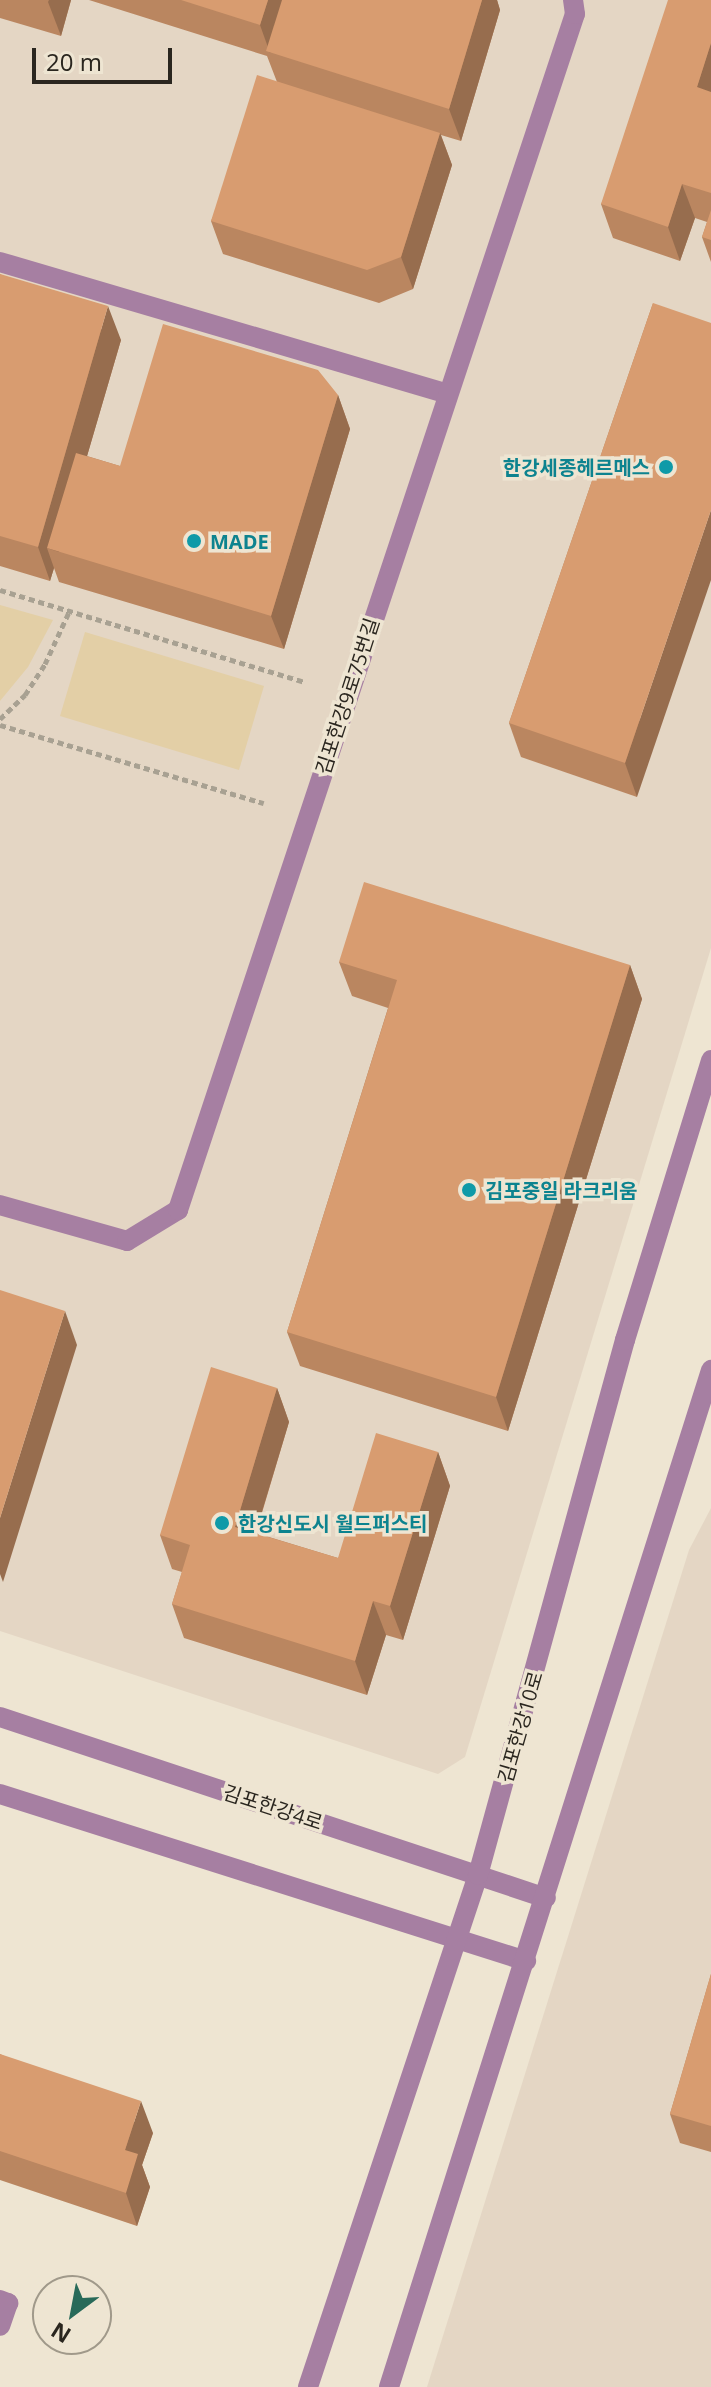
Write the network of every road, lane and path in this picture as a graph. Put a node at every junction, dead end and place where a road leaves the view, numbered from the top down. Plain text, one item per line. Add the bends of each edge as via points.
1 (573, 0) edge
2 (0, 262) edge
3 (446, 393) junction
4 (0, 590) edge
5 (70, 610) junction
6 (304, 682) dead end
7 (0, 722) edge
8 (264, 803) dead end
9 (711, 1060) edge
10 (0, 1205) edge
11 (711, 1370) edge
12 (0, 1717) edge
13 (0, 1794) edge
14 (478, 1875) junction
15 (546, 1898) junction
16 (454, 1940) junction
17 (526, 1961) junction
18 (0, 2300) edge
19 (0, 2326) edge
20 (308, 2387) edge
21 (389, 2387) edge

1 - 3 street, 김포한강9로75번길 via 575,14
2 - 3 street
3 - 10 street, 김포한강9로75번길 via 178,1210 127,1241
4 - 5 path
5 - 6 path
5 - 7 path via 45,664
7 - 8 path
9 - 14 street, 김포한강10로 via 625,1340
11 - 15 street
12 - 14 street, 김포한강4로
13 - 16 street
14 - 15 street, 김포한강4로
14 - 16 street, 김포한강10로
15 - 17 street
16 - 17 street
16 - 20 street, 김포한강10로
17 - 21 street
18 - 19 street via 8,2303

